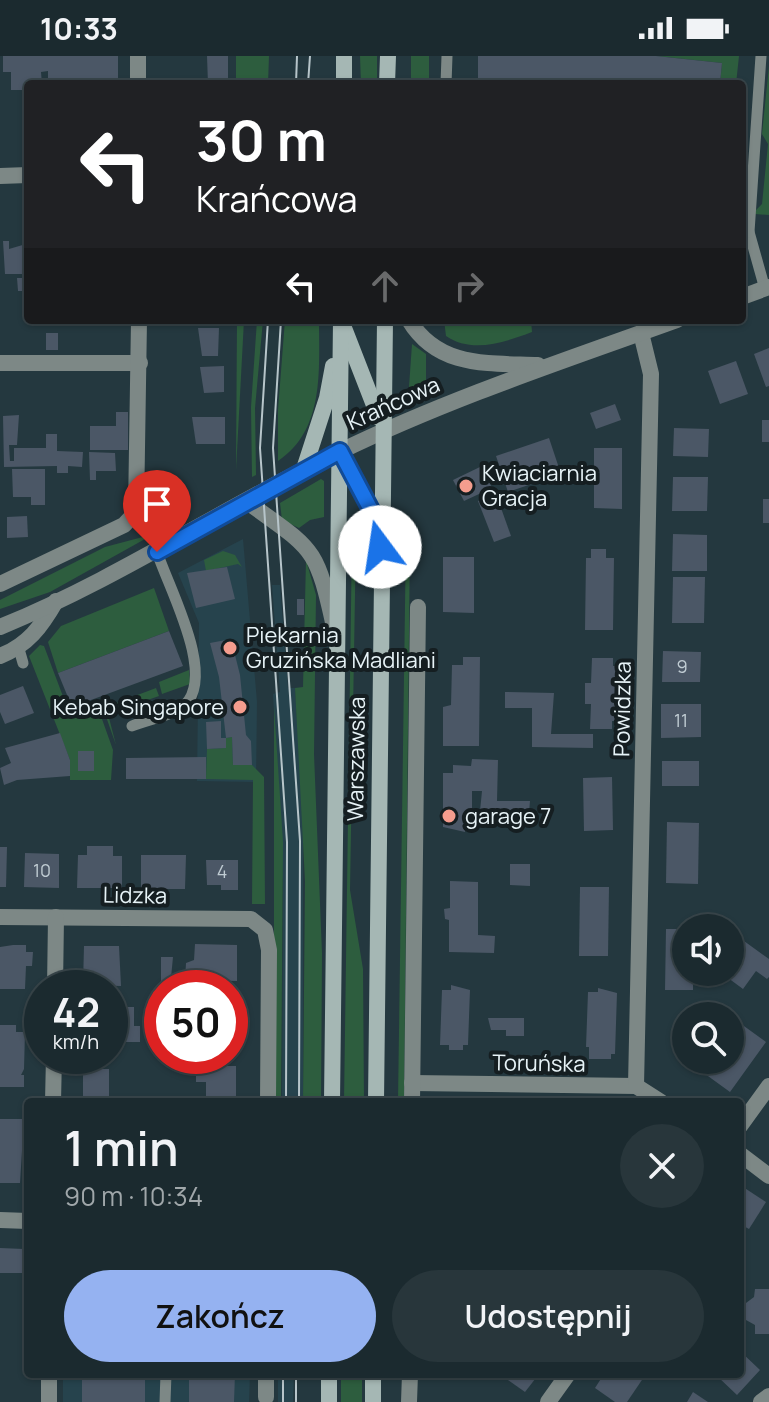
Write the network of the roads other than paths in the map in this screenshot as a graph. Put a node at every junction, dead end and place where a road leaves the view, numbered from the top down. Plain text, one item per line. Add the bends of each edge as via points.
1 (138, 56) edge
2 (344, 56) edge
3 (388, 56) edge
4 (447, 56) edge
5 (761, 56) edge
6 (138, 80) edge
7 (344, 80) edge
8 (387, 80) edge
9 (446, 80) edge
10 (24, 175) edge
11 (0, 176) edge
12 (746, 222) edge
13 (746, 235) edge
14 (768, 289) edge
15 (746, 296) edge
16 (139, 324) edge
17 (340, 324) edge
18 (341, 324) edge
19 (343, 324) edge
20 (385, 324) edge
21 (412, 324) edge
22 (666, 324) edge
23 (641, 333) junction
24 (385, 353) junction
25 (0, 363) edge
26 (140, 363) junction
27 (547, 366) junction
28 (363, 369) junction
29 (384, 431) junction
30 (340, 451) junction
31 (304, 469) junction
32 (246, 501) junction
33 (380, 527) junction
34 (157, 552) junction
35 (0, 584) edge
36 (56, 601) junction
37 (418, 607) dead end
38 (0, 627) edge
39 (336, 639) junction
40 (0, 656) edge
41 (132, 726) dead end
42 (60, 912) junction
43 (0, 917) edge
44 (56, 970) edge
45 (54, 1074) edge
46 (412, 1083) junction
47 (636, 1086) junction
48 (769, 1086) edge
49 (53, 1098) edge
50 (268, 1098) edge
51 (332, 1098) edge
52 (376, 1098) edge
53 (412, 1098) edge
54 (655, 1098) edge
55 (744, 1120) edge
56 (744, 1157) edge
57 (769, 1176) edge
58 (0, 1220) edge
59 (24, 1221) edge
60 (49, 1378) edge
61 (166, 1378) edge
62 (266, 1378) edge
63 (329, 1378) edge
64 (373, 1378) edge
65 (410, 1378) edge
66 (565, 1378) edge
67 (769, 1396) edge
68 (266, 1397) dead end
69 (49, 1402) edge
70 (165, 1402) edge
71 (329, 1402) edge
72 (373, 1402) edge
73 (409, 1402) edge
74 (548, 1402) edge
75 (761, 1402) edge

1 - 6 street
2 - 7 main road
3 - 8 main road
4 - 9 lane
5 - 12 lane
10 - 11 street
13 - 14 lane
14 - 15 street
16 - 26 street
17 - 31 main road via 327,398
18 - 30 main road, Warszawska
19 - 28 main road
20 - 24 main road, Warszawska
21 - 27 street via 427,343 452,359
22 - 23 street, Krańcowa
23 - 27 street, Krańcowa
23 - 47 street, Powidzka via 651,374
24 - 28 main road via 377,367
24 - 29 main road, Warszawska
25 - 26 street
26 - 35 street via 136,512 124,525
27 - 29 street, Krańcowa
28 - 29 main road
29 - 30 street, Krańcowa
29 - 33 main road, Warszawska
30 - 31 street, Krańcowa
30 - 33 main road
30 - 39 main road, Warszawska
31 - 32 street, Krańcowa
32 - 34 street, Krańcowa
32 - 39 street via 311,550 322,572
33 - 52 main road, Warszawska
34 - 36 street, Krańcowa
34 - 41 lane via 194,654 198,682 184,706
36 - 38 street, Krańcowa
36 - 40 street via 21,656
37 - 46 street
39 - 51 main road, Warszawska
42 - 43 street, Lidzka via 23,910
42 - 44 street
42 - 50 street, Lidzka via 233,911 265,930
45 - 49 street
46 - 47 street, Toruńska
46 - 53 street
47 - 54 street
48 - 55 street
56 - 57 street
58 - 59 street
60 - 69 street
61 - 70 lane
62 - 68 street
63 - 71 main road
64 - 72 main road
65 - 73 street
66 - 74 street
67 - 75 street

